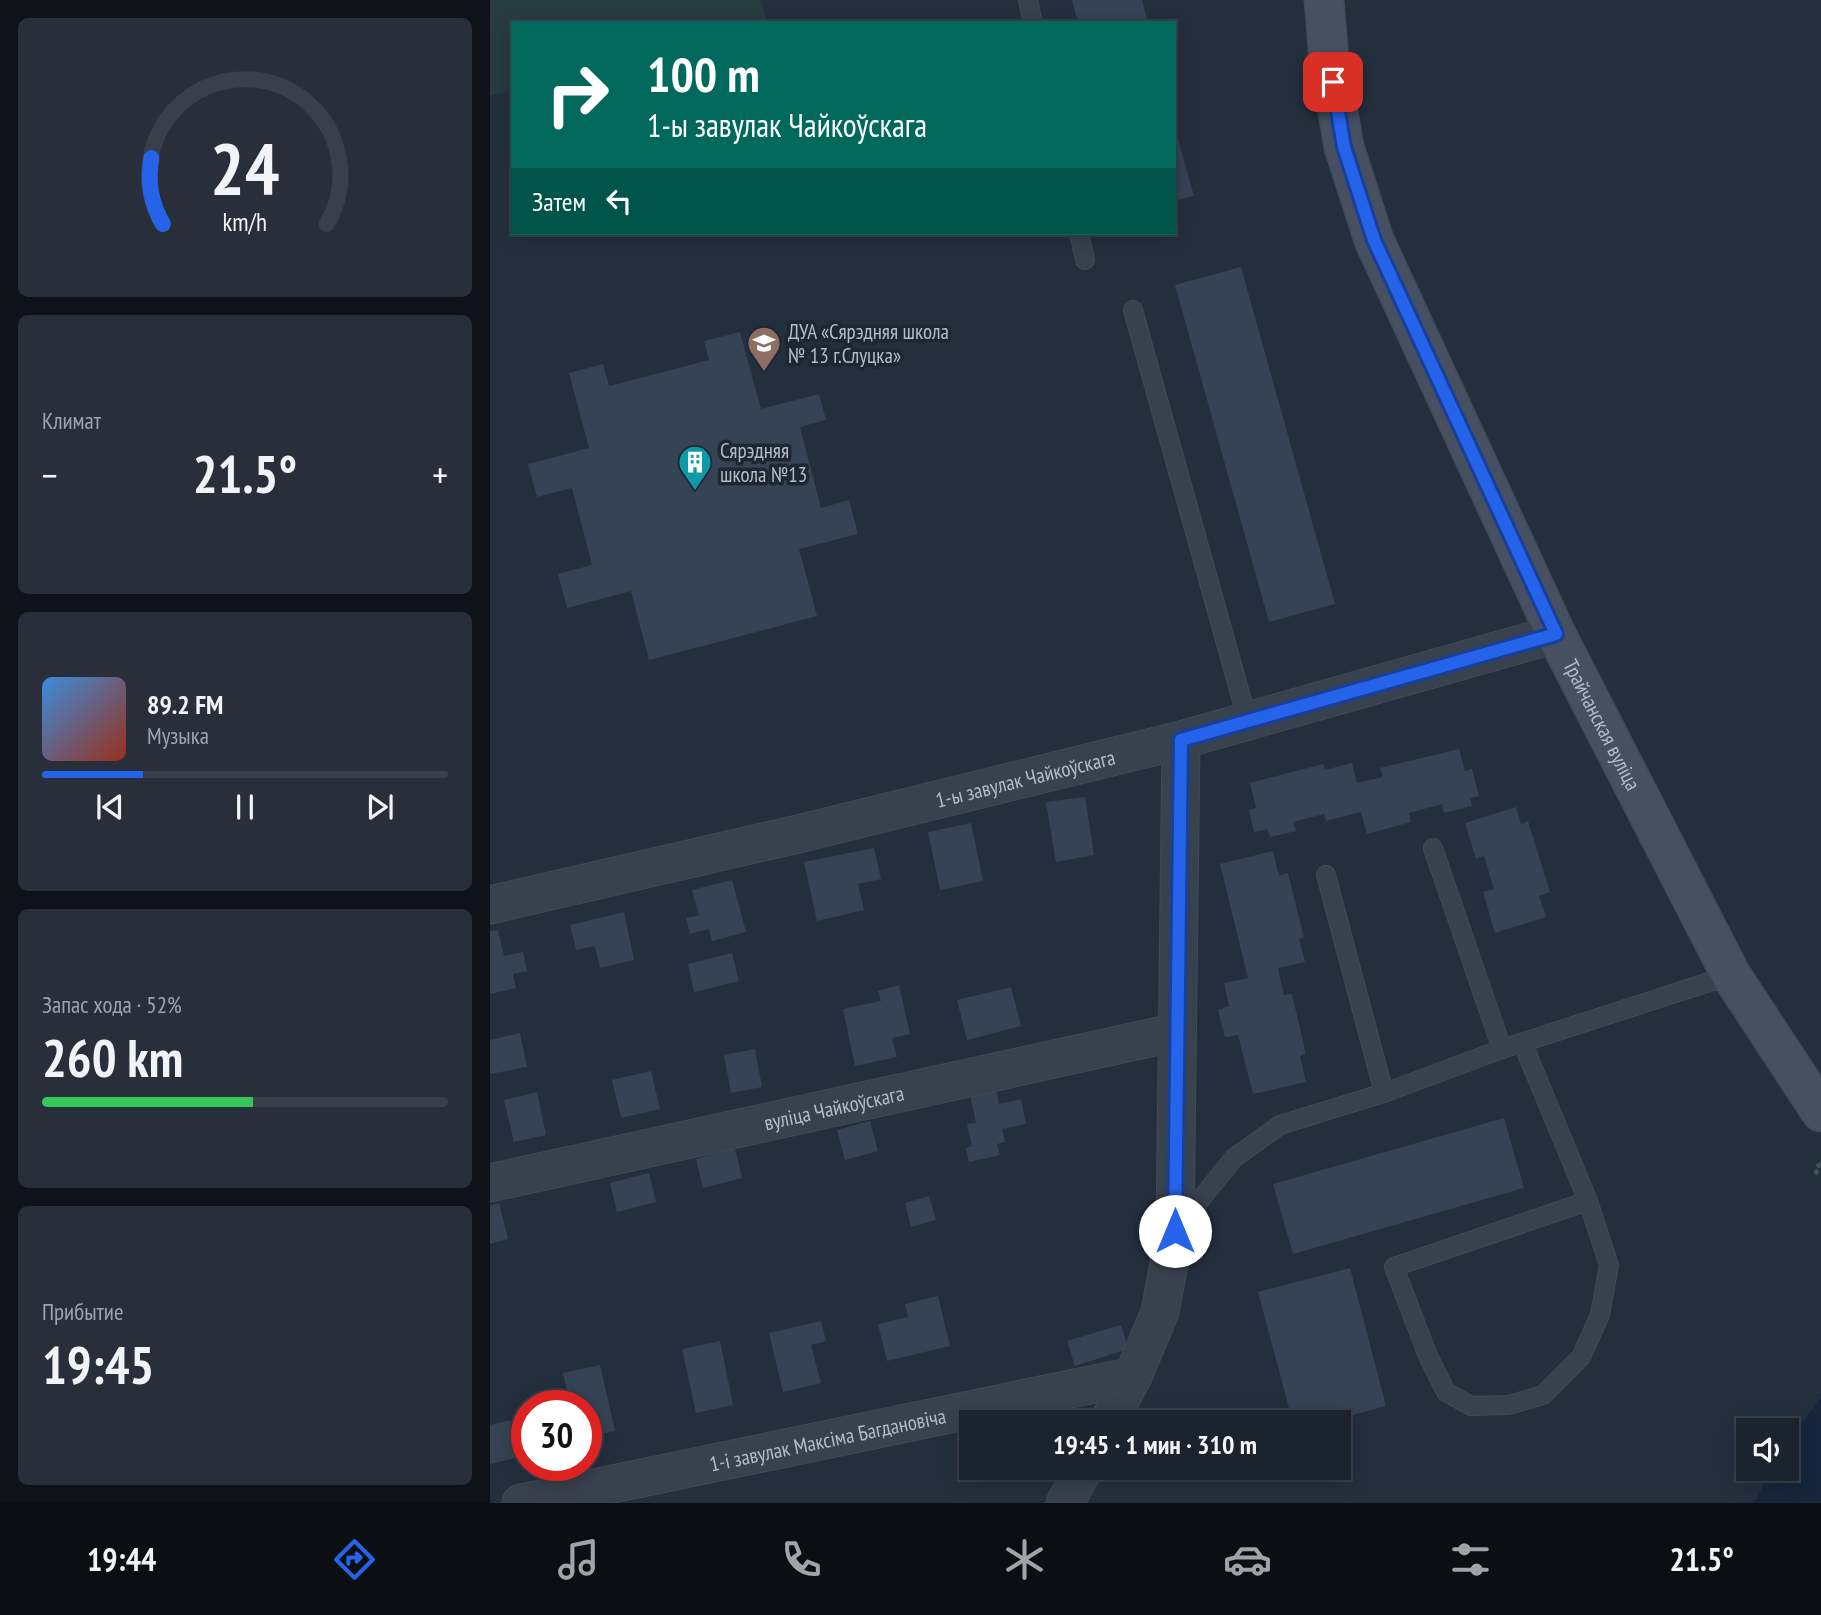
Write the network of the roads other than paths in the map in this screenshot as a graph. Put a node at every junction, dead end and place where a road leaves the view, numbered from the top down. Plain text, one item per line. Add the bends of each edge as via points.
1 (1028, 0) edge
2 (1324, 0) edge
3 (1033, 21) edge
4 (1079, 235) edge
5 (1085, 260) dead end
6 (1133, 310) dead end
7 (1556, 634) junction
8 (1248, 722) junction
9 (1181, 740) junction
10 (1433, 848) dead end
11 (1326, 875) dead end
12 (490, 905) edge
13 (1731, 975) junction
14 (1177, 1032) junction
15 (1523, 1044) junction
16 (1502, 1049) junction
17 (1384, 1093) junction
18 (1821, 1112) edge
19 (490, 1183) edge
20 (1588, 1201) junction
21 (1175, 1231) junction
22 (1133, 1376) junction
23 (1115, 1410) edge
24 (1077, 1480) edge
25 (521, 1503) edge
26 (1065, 1503) edge

1 - 3 lane
2 - 7 street, Трайчанская вуліца via 1344,147 1374,240
4 - 5 lane
6 - 8 lane
7 - 8 street, 1-ы завулак Чайкоўскага
7 - 13 street, Трайчанская вуліца
8 - 9 street, 1-ы завулак Чайкоўскага
9 - 12 street, 1-ы завулак Чайкоўскага
9 - 14 street
10 - 16 lane
11 - 17 lane
13 - 15 lane
13 - 18 street, Трайчанская вуліца
14 - 19 street, вуліца Чайкоўскага
14 - 21 street
15 - 16 lane
15 - 20 lane
16 - 17 lane
17 - 21 lane via 1280,1125 1234,1158
20 - 20 lane via 1394,1267 1447,1392 1471,1406 1510,1405 1543,1395 1581,1357 1600,1315 1609,1265
21 - 22 street via 1160,1312
22 - 23 street
22 - 25 street, 1-і завулак Максіма Багдановіча
24 - 26 street

